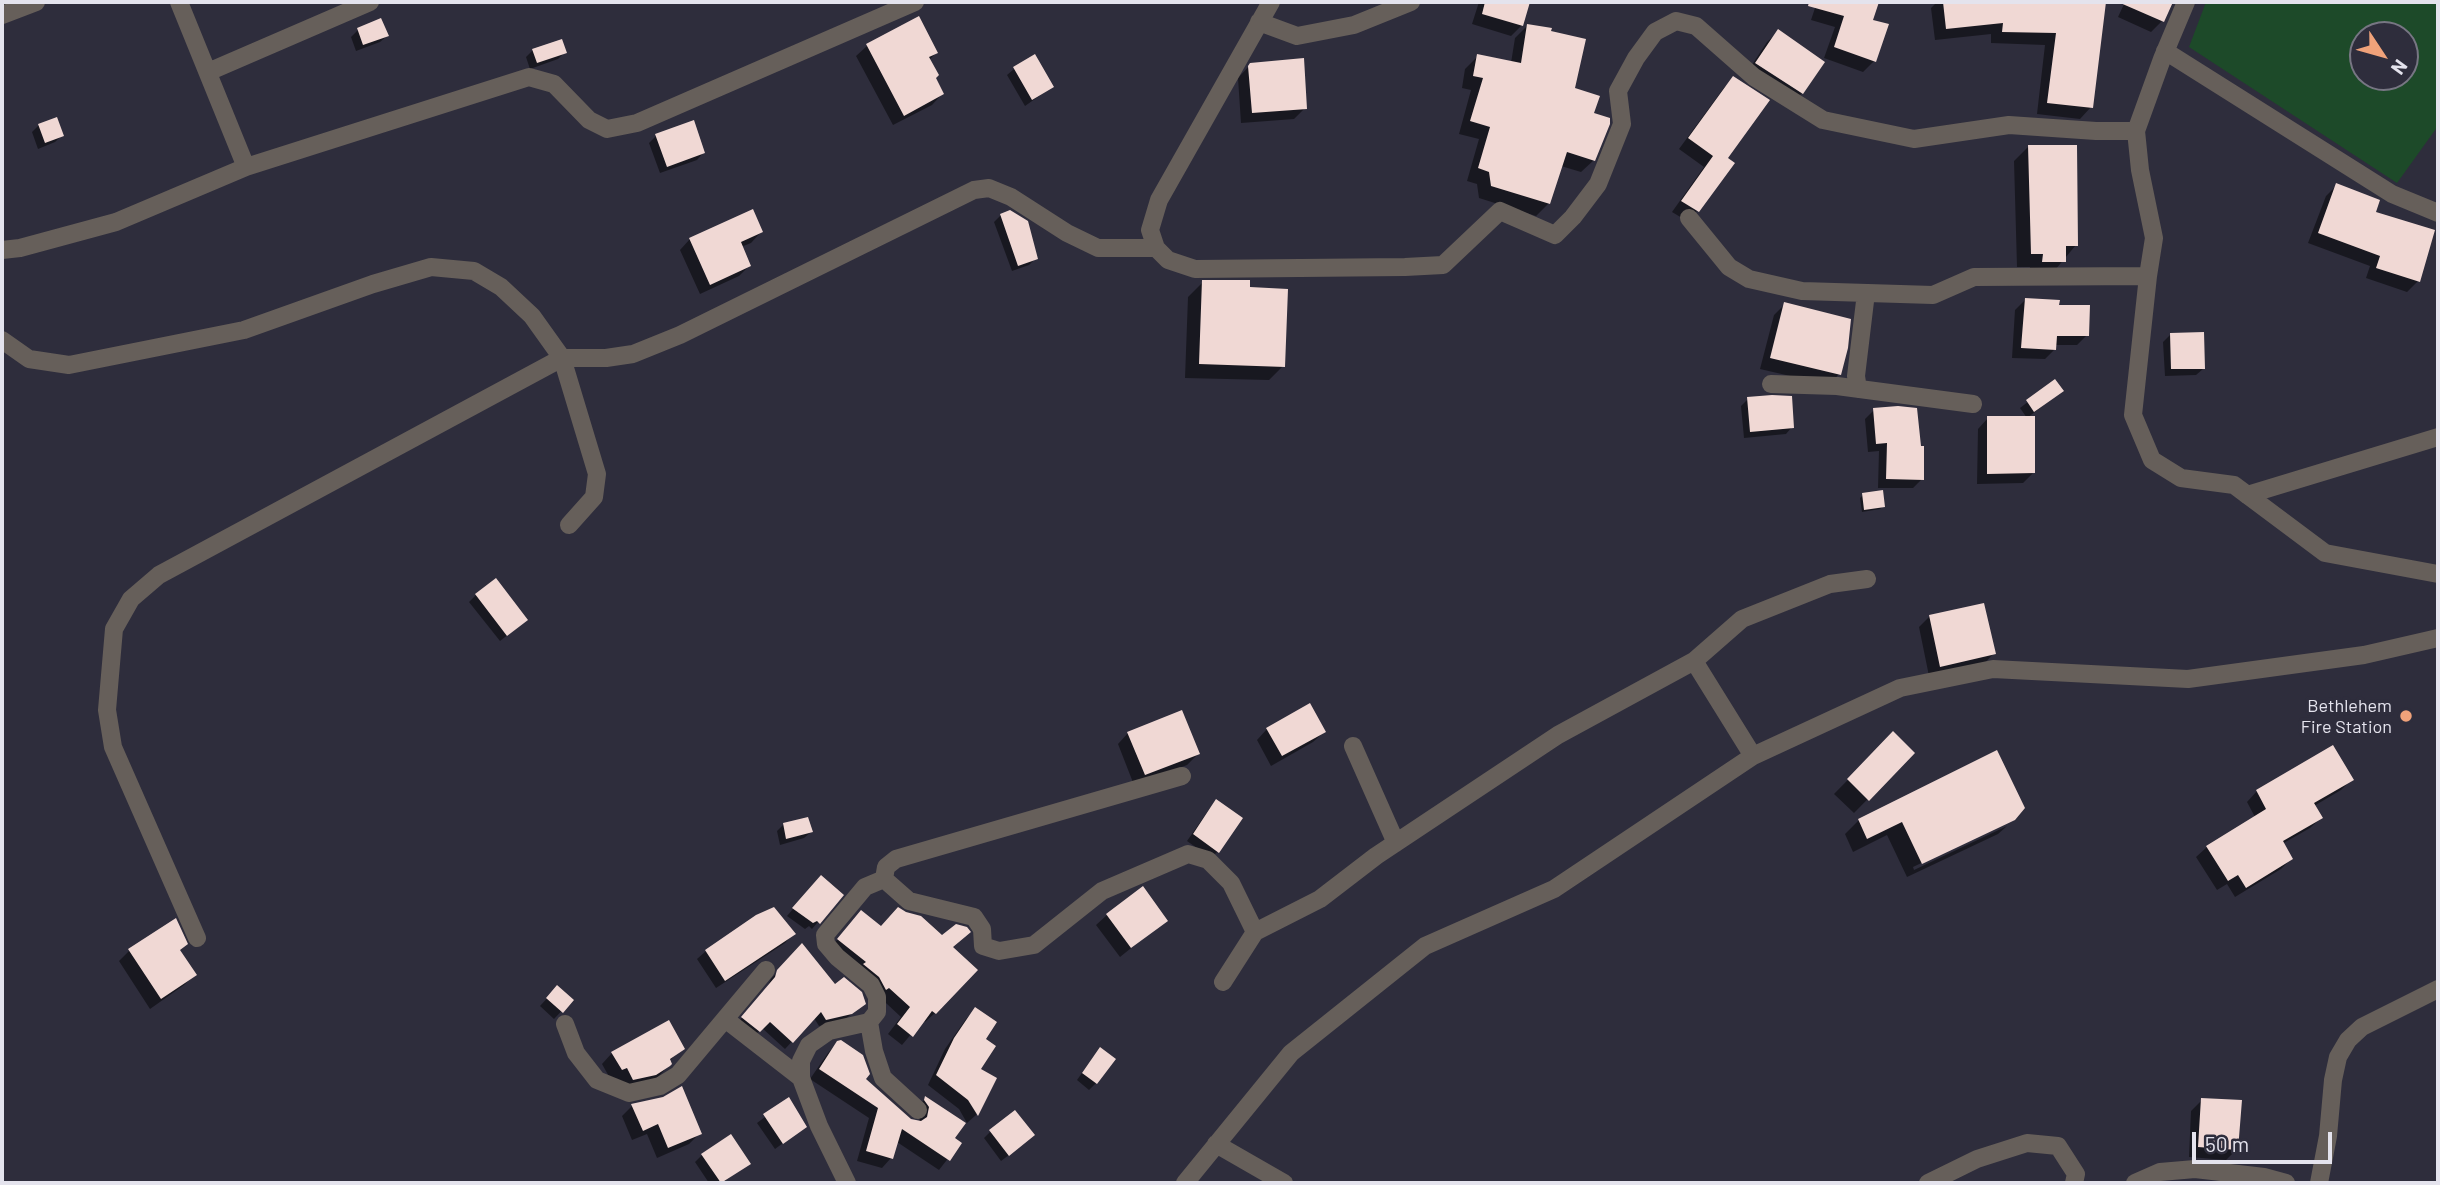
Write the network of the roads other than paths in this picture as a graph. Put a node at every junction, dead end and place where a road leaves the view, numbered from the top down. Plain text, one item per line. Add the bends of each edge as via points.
1 (36, 2) edge
2 (179, 2) edge
3 (370, 2) edge
4 (915, 2) edge
5 (1270, 2) edge
6 (1411, 2) edge
7 (2186, 2) edge
8 (2, 15) edge
9 (1259, 22) junction
10 (2165, 51) junction
11 (208, 72) junction
12 (2136, 131) junction
13 (246, 167) junction
14 (2438, 213) edge
15 (1689, 218) dead end
16 (1156, 248) junction
17 (2, 250) edge
18 (2148, 275) junction
19 (1866, 293) junction
20 (2, 340) edge
21 (562, 358) junction
22 (1771, 384) dead end
23 (1858, 390) junction
24 (1973, 404) dead end
25 (2438, 437) edge
26 (2247, 495) junction
27 (569, 525) dead end
28 (2438, 573) edge
29 (1867, 579) dead end
30 (2438, 638) edge
31 (1694, 661) junction
32 (1353, 746) dead end
33 (1754, 756) junction
34 (1182, 776) dead end
35 (1396, 843) junction
36 (884, 879) junction
37 (1255, 932) junction
38 (197, 938) dead end
39 (766, 970) dead end
40 (1223, 982) dead end
41 (2438, 989) edge
42 (725, 1019) junction
43 (869, 1022) junction
44 (565, 1024) dead end
45 (801, 1078) junction
46 (918, 1110) dead end
47 (1216, 1144) junction
48 (847, 1183) edge
49 (1185, 1183) edge
50 (1284, 1183) edge
51 (1928, 1183) edge
52 (2074, 1183) edge
53 (2135, 1183) edge
54 (2286, 1183) edge
55 (2319, 1183) edge

1 - 8 street
2 - 11 street
3 - 11 street
4 - 13 street via 637,123 607,129 589,120 554,84 529,77
5 - 9 street
6 - 9 street via 1354,25 1297,36
7 - 10 street
9 - 16 street via 1158,200 1150,230
10 - 12 street
10 - 14 street via 2392,194
11 - 13 street
12 - 16 street via 2009,125 1914,139 1823,120 1754,77 1696,26 1676,21 1655,32 1636,58 1618,91 1622,124 1598,184 1555,235 1500,211 1443,265 1405,267 1195,269 1168,260
12 - 18 street via 2154,238
13 - 17 street via 116,222
15 - 19 street via 1729,267 1749,279 1802,291
16 - 21 street via 1098,248 1011,197 989,188 974,190 680,335 633,354
18 - 19 street via 1974,277 1933,295
18 - 26 street via 2133,415 2152,460 2181,478 2234,485
19 - 23 street
20 - 21 street via 29,359 69,365 244,330 432,267 474,271 501,287 533,316
21 - 27 street via 597,474 594,497
21 - 38 street via 159,575 131,599 114,629 107,710 113,747
22 - 23 street
23 - 24 street
25 - 26 street
26 - 28 street via 2325,553
29 - 31 street via 1830,584 1742,619
30 - 33 street via 2364,655 2188,679 1993,669 1900,688
31 - 33 street
31 - 35 street via 1558,734
32 - 35 street
33 - 47 street via 1554,889 1425,946 1290,1053
34 - 36 street via 896,859 886,867
35 - 37 street via 1320,899
36 - 37 street via 909,901 974,917 982,929 983,946 999,951 1034,945 1102,891 1188,854 1208,859 1231,883
36 - 43 street via 865,887 825,935 825,944 871,985 877,1012
37 - 40 street
39 - 42 street
41 - 55 street via 2362,1027 2348,1040 2338,1057
42 - 44 street via 678,1075 660,1086 628,1093 597,1080 576,1053
42 - 45 street
43 - 45 street via 829,1031 810,1045 800,1062
43 - 46 street via 883,1078
45 - 48 street via 818,1126
47 - 49 street
47 - 50 street
51 - 52 street via 1978,1159 2027,1143 2058,1146 2076,1174
53 - 54 street via 2160,1171 2195,1169

